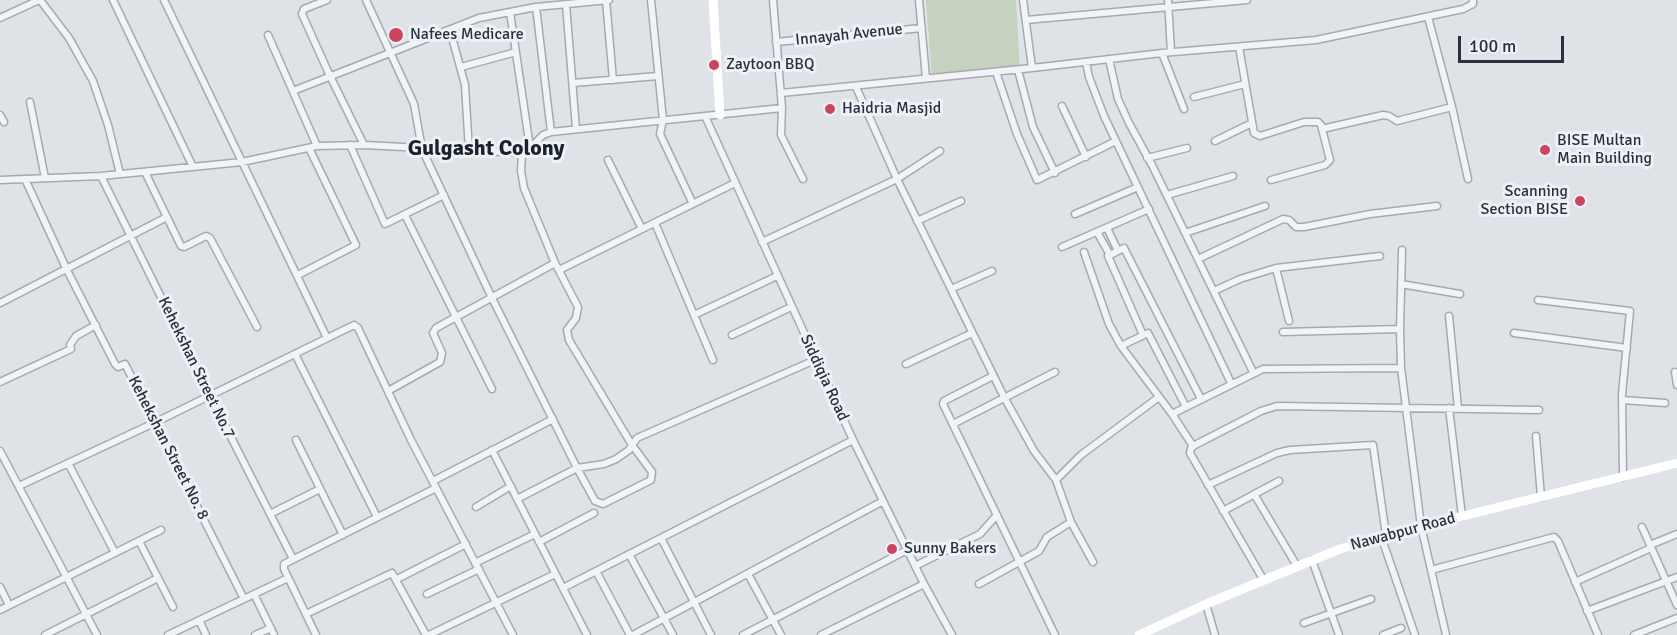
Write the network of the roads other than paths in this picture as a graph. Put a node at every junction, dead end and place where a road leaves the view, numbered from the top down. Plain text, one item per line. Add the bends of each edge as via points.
1 (39, 0) edge
2 (113, 0) edge
3 (164, 0) edge
4 (327, 0) edge
5 (366, 0) edge
6 (608, 0) edge
7 (651, 0) edge
8 (713, 0) edge
9 (773, 0) edge
10 (919, 0) edge
11 (1023, 0) edge
12 (1247, 0) edge
13 (1473, 0) edge
14 (540, 4) edge
15 (566, 4) junction
16 (1168, 4) edge
17 (510, 12) junction
18 (1428, 17) junction
19 (0, 18) edge
20 (1026, 20) junction
21 (922, 28) junction
22 (450, 30) junction
23 (268, 35) dead end
24 (776, 42) junction
25 (1239, 47) junction
26 (516, 52) junction
27 (1171, 52) junction
28 (390, 53) junction
29 (1162, 53) junction
30 (1109, 59) junction
31 (1086, 62) junction
32 (461, 67) junction
33 (1032, 68) junction
34 (1018, 70) junction
35 (996, 72) junction
36 (330, 76) junction
37 (658, 76) junction
38 (926, 78) junction
39 (613, 80) junction
40 (573, 83) junction
41 (1245, 84) junction
42 (856, 87) junction
43 (293, 92) junction
44 (781, 93) junction
45 (1194, 97) dead end
46 (30, 102) dead end
47 (1062, 106) dead end
48 (1452, 106) junction
49 (782, 108) junction
50 (1184, 109) dead end
51 (720, 114) junction
52 (0, 115) edge
53 (705, 116) junction
54 (663, 120) junction
55 (4, 122) dead end
56 (1252, 123) junction
57 (576, 129) junction
58 (1322, 129) junction
59 (551, 132) junction
60 (1116, 141) junction
61 (1215, 141) dead end
62 (350, 145) junction
63 (364, 145) junction
64 (316, 146) junction
65 (309, 148) junction
66 (530, 148) junction
67 (1187, 148) dead end
68 (422, 149) junction
69 (469, 151) junction
70 (940, 151) dead end
71 (522, 153) junction
72 (1086, 157) junction
73 (1147, 158) junction
74 (608, 160) dead end
75 (242, 162) junction
76 (193, 167) junction
77 (145, 172) junction
78 (1055, 173) junction
79 (120, 174) junction
80 (102, 176) junction
81 (1233, 176) dead end
82 (45, 178) junction
83 (25, 179) junction
84 (803, 179) dead end
85 (897, 179) junction
86 (0, 180) edge
87 (1271, 180) dead end
88 (1468, 180) dead end
89 (735, 183) junction
90 (1138, 187) junction
91 (444, 195) junction
92 (1167, 195) junction
93 (961, 201) dead end
94 (693, 204) junction
95 (1265, 206) dead end
96 (1437, 206) dead end
97 (1149, 209) junction
98 (1075, 214) dead end
99 (405, 215) junction
100 (168, 217) junction
101 (917, 221) junction
102 (656, 223) junction
103 (1107, 228) junction
104 (642, 229) junction
105 (1097, 232) junction
106 (1185, 233) junction
107 (131, 236) junction
108 (762, 242) junction
109 (1062, 247) dead end
110 (1402, 250) dead end
111 (1118, 251) junction
112 (1084, 252) dead end
113 (1110, 255) junction
114 (1380, 256) dead end
115 (1198, 259) junction
116 (555, 263) junction
117 (1276, 268) junction
118 (67, 270) junction
119 (560, 270) junction
120 (992, 271) dead end
121 (298, 275) junction
122 (777, 276) junction
123 (1401, 284) junction
124 (951, 289) junction
125 (1214, 291) junction
126 (1460, 294) dead end
127 (491, 296) junction
128 (1, 300) edge
129 (1538, 300) dead end
130 (791, 307) junction
131 (694, 315) junction
132 (1449, 316) dead end
133 (456, 317) junction
134 (1288, 321) dead end
135 (96, 325) junction
136 (257, 327) dead end
137 (1400, 328) junction
138 (1283, 332) dead end
139 (972, 333) junction
140 (1514, 333) dead end
141 (732, 335) dead end
142 (1143, 335) junction
143 (327, 338) junction
144 (1121, 346) junction
145 (1627, 348) junction
146 (295, 354) junction
147 (713, 360) dead end
148 (815, 360) junction
149 (906, 364) dead end
150 (1401, 368) junction
151 (1055, 372) dead end
152 (1253, 372) junction
153 (1675, 372) dead end
154 (993, 376) junction
155 (0, 382) edge
156 (1232, 383) junction
157 (1677, 385) edge
158 (492, 389) dead end
159 (388, 391) junction
160 (210, 396) junction
161 (1004, 397) junction
162 (1159, 397) junction
163 (1201, 399) junction
164 (1623, 400) junction
165 (1665, 403) dead end
166 (1186, 407) junction
167 (1406, 407) junction
168 (1449, 408) junction
169 (1458, 408) junction
170 (1539, 410) dead end
171 (1172, 414) junction
172 (553, 418) junction
173 (154, 423) junction
174 (953, 424) junction
175 (1536, 436) dead end
176 (296, 440) dead end
177 (853, 440) junction
178 (632, 445) junction
179 (1193, 446) junction
180 (492, 450) junction
181 (0, 451) edge
182 (2, 461) edge
183 (1677, 463) edge
184 (68, 464) junction
185 (577, 468) junction
186 (1623, 477) junction
187 (1056, 480) junction
188 (1279, 481) dead end
189 (434, 484) junction
190 (1208, 485) junction
191 (19, 486) junction
192 (511, 486) junction
193 (320, 489) junction
194 (1254, 494) junction
195 (1541, 497) junction
196 (517, 499) junction
197 (883, 501) junction
198 (476, 507) dead end
199 (1223, 511) junction
200 (594, 513) dead end
201 (270, 514) junction
202 (997, 514) junction
203 (1462, 516) junction
204 (377, 517) junction
205 (1071, 522) junction
206 (1421, 526) junction
207 (1642, 527) dead end
208 (161, 530) dead end
209 (535, 534) junction
210 (1677, 534) edge
211 (343, 535) junction
212 (1384, 536) junction
213 (661, 538) junction
214 (139, 541) junction
215 (539, 542) junction
216 (466, 544) junction
217 (1650, 546) junction
218 (907, 550) junction
219 (115, 553) junction
220 (629, 554) junction
221 (293, 560) junction
222 (1312, 560) junction
223 (1020, 562) junction
224 (1093, 562) dead end
225 (477, 566) junction
226 (915, 566) junction
227 (1297, 566) junction
228 (1431, 570) junction
229 (596, 571) junction
230 (555, 574) junction
231 (748, 574) junction
232 (66, 577) junction
233 (1677, 577) edge
234 (158, 578) junction
235 (288, 578) junction
236 (397, 579) junction
237 (1263, 579) junction
238 (1666, 581) junction
239 (1575, 582) junction
240 (924, 584) junction
241 (979, 584) dead end
242 (0, 586) edge
243 (563, 588) junction
244 (254, 594) junction
245 (427, 594) dead end
246 (244, 599) junction
247 (1371, 599) dead end
248 (694, 601) junction
249 (496, 603) junction
250 (1206, 604) junction
251 (9, 605) junction
252 (1677, 605) edge
253 (173, 607) dead end
254 (0, 610) edge
255 (1587, 611) junction
256 (1331, 613) junction
257 (87, 614) junction
258 (306, 614) junction
259 (663, 618) junction
260 (1677, 618) edge
261 (199, 620) junction
262 (773, 620) junction
263 (1304, 623) dead end
264 (271, 628) junction
265 (1401, 628) dead end
266 (511, 634) edge
267 (45, 635) edge
268 (97, 635) edge
269 (168, 635) edge
270 (206, 635) edge
271 (255, 635) edge
272 (274, 635) edge
273 (316, 635) edge
274 (427, 635) edge
275 (586, 635) edge
276 (632, 635) edge
277 (673, 635) edge
278 (711, 635) edge
279 (743, 635) edge
280 (781, 635) edge
281 (821, 635) edge
282 (952, 635) edge
283 (1055, 635) edge
284 (1139, 635) edge
285 (1215, 635) edge
286 (1339, 635) edge
287 (1383, 635) edge
288 (1415, 635) edge
289 (1446, 635) edge
290 (1598, 635) edge
291 (1634, 635) edge

1 - 19 street
1 - 79 street via 69,38 93,81
2 - 76 street
3 - 75 street
4 - 36 street via 302,11
5 - 28 street
6 - 15 street
6 - 39 street
7 - 37 street
8 - 51 street
9 - 24 street
10 - 21 street
11 - 20 street
12 - 16 street
13 - 18 street via 1463,9
14 - 15 street
14 - 17 street
14 - 59 street
15 - 40 street
16 - 20 street
16 - 27 street
17 - 22 street via 479,18
17 - 26 street
18 - 25 street via 1316,40
18 - 48 street
20 - 33 street
21 - 24 street, Innayah Avenue
21 - 38 street
22 - 28 street
22 - 32 street
23 - 43 street
24 - 44 street
25 - 27 street
25 - 41 street
26 - 32 street
26 - 66 street
27 - 29 street
28 - 36 street
28 - 68 street via 414,104
29 - 30 street
29 - 50 street
30 - 31 street
30 - 73 street via 1118,99
31 - 33 street
31 - 60 street
32 - 69 street
33 - 34 street
34 - 35 street
34 - 78 street via 1033,127
35 - 38 street
35 - 78 street via 1036,179
36 - 43 street
36 - 63 street
37 - 39 street
37 - 54 street
38 - 42 street
39 - 40 street
40 - 57 street
41 - 45 street
41 - 56 street
42 - 44 street
42 - 85 street
43 - 64 street
44 - 49 street
46 - 82 street
47 - 72 street
48 - 58 street via 1398,121 1383,115
48 - 88 street
49 - 51 street
49 - 84 street via 781,135
51 - 53 street
52 - 55 street
53 - 54 street
53 - 89 street, Siddiqia Road
54 - 57 street
54 - 94 street via 661,139
56 - 58 street via 1256,136 1304,122 1318,122
56 - 61 street
57 - 59 street
58 - 87 street via 1329,163
59 - 66 street
60 - 72 street
60 - 90 street
62 - 63 street
62 - 64 street
62 - 99 street via 385,224
63 - 68 street
64 - 65 street
65 - 75 street
65 - 121 street via 356,245
66 - 71 street
67 - 73 street
68 - 69 street
68 - 91 street
69 - 71 street
70 - 85 street
71 - 116 street via 524,188
72 - 78 street
73 - 92 street
74 - 104 street
75 - 76 street
75 - 121 street
76 - 77 street
77 - 79 street
77 - 100 street
79 - 80 street
80 - 82 street
80 - 107 street, Kehekshan Street No.7
81 - 92 street
82 - 83 street
83 - 86 street
83 - 118 street, Kehekshan Street No. 8
85 - 101 street
85 - 108 street
89 - 94 street
89 - 108 street, Siddiqia Road
90 - 97 street
90 - 98 street
91 - 99 street
91 - 127 street
92 - 106 street
93 - 101 street
94 - 102 street
95 - 106 street
96 - 115 street via 1304,227 1283,219
97 - 103 street
97 - 156 street
99 - 133 street
100 - 107 street
100 - 136 street via 182,247 206,236 212,240
101 - 124 street
102 - 104 street
102 - 131 street
103 - 105 street
103 - 111 street
104 - 119 street
105 - 109 street
105 - 113 street
106 - 115 street
107 - 118 street
107 - 160 street, Kehekshan Street No.7
108 - 122 street, Siddiqia Road
110 - 123 street
111 - 113 street
111 - 163 street via 1125,249
112 - 144 street via 1109,324
113 - 142 street
114 - 117 street
115 - 125 street
116 - 119 street
116 - 127 street
117 - 125 street
117 - 134 street
118 - 128 street
118 - 135 street, Kehekshan Street No. 8
119 - 178 street via 578,307 567,330 569,340
120 - 124 street
121 - 143 street
122 - 130 street, Siddiqia Road
122 - 131 street
123 - 126 street
123 - 137 street
124 - 139 street
125 - 152 street
127 - 133 street
127 - 172 street
129 - 145 street via 1628,310
130 - 141 street
130 - 148 street, Siddiqia Road
131 - 147 street
132 - 169 street
133 - 158 street
133 - 159 street via 433,333 442,353 440,362
135 - 155 street via 76,336 71,349
135 - 173 street, Kehekshan Street No. 8 via 115,364 125,364
137 - 138 street
137 - 150 street
139 - 149 street
139 - 154 street
140 - 145 street
142 - 144 street
142 - 166 street via 1149,334
143 - 146 street
143 - 159 street via 354,324
144 - 162 street
145 - 164 street
146 - 160 street
146 - 204 street
148 - 177 street, Siddiqia Road
148 - 178 street via 643,436
150 - 152 street
150 - 167 street
151 - 161 street
152 - 156 street
153 - 157 street
154 - 161 street
154 - 174 street via 943,402
156 - 163 street
159 - 189 street
160 - 173 street
160 - 201 street, Kehekshan Street No.7
161 - 174 street
161 - 187 street via 1034,451
162 - 171 street
162 - 187 street via 1081,455
163 - 166 street
164 - 165 street
164 - 186 street
166 - 171 street
167 - 168 street
167 - 179 street via 1277,406
167 - 206 street
168 - 169 street
168 - 203 street
169 - 170 street
171 - 179 street
172 - 180 street
172 - 185 street
173 - 184 street
173 - 246 street, Kehekshan Street No. 8
174 - 202 street
175 - 195 street
176 - 193 street
177 - 197 street, Siddiqia Road
177 - 213 street
178 - 185 street via 616,459
178 - 185 street via 653,478 603,504 595,501
179 - 190 street via 1190,453
180 - 189 street
180 - 192 street
181 - 182 street
182 - 191 street
183 - 186 street, Nawabpur Road
184 - 191 street
184 - 219 street
185 - 196 street
186 - 195 street, Nawabpur Road
187 - 205 street
188 - 194 street
189 - 204 street
189 - 216 street
190 - 199 street
190 - 212 street via 1284,451 1373,445
191 - 232 street
192 - 196 street
192 - 198 street
193 - 201 street
193 - 211 street
194 - 199 street
194 - 227 street
195 - 203 street, Nawabpur Road
196 - 209 street
197 - 218 street, Siddiqia Road
197 - 231 street
199 - 237 street
200 - 215 street
201 - 221 street, Kehekshan Street No.7
202 - 223 street
202 - 226 street via 980,534
203 - 206 street, Nawabpur Road
204 - 211 street
205 - 223 street via 1047,537 1039,551
205 - 224 street
206 - 212 street, Nawabpur Road
206 - 228 street
207 - 217 street
208 - 214 street
209 - 215 street
209 - 225 street
210 - 217 street
211 - 221 street
212 - 222 street, Nawabpur Road
212 - 288 street
213 - 220 street
213 - 248 street
214 - 219 street
214 - 234 street
215 - 230 street
216 - 225 street
216 - 236 street
217 - 238 street
217 - 239 street
218 - 226 street, Siddiqia Road
218 - 262 street
219 - 232 street
220 - 229 street
220 - 259 street
221 - 235 street via 283,567
222 - 227 street, Nawabpur Road
222 - 256 street
223 - 241 street
223 - 283 street
225 - 245 street
225 - 249 street
226 - 240 street, Siddiqia Road
227 - 237 street, Nawabpur Road
228 - 239 street via 1554,537
228 - 289 street
229 - 243 street
229 - 276 street
230 - 243 street
230 - 249 street
231 - 248 street
231 - 262 street
232 - 251 street
232 - 257 street
233 - 238 street
234 - 253 street
234 - 257 street
235 - 244 street
235 - 258 street
236 - 258 street via 392,573
236 - 274 street
237 - 250 street, Nawabpur Road
238 - 252 street
238 - 255 street
239 - 255 street
240 - 281 street
240 - 282 street, Siddiqia Road
242 - 251 street
243 - 275 street
244 - 246 street
244 - 264 street
246 - 261 street
247 - 256 street
248 - 259 street
248 - 278 street
249 - 266 street
249 - 274 street
250 - 284 street, Nawabpur Road
250 - 285 street
251 - 254 street
255 - 290 street
256 - 263 street
256 - 286 street
257 - 267 street
257 - 268 street
258 - 273 street
259 - 276 street
259 - 277 street
260 - 291 street
261 - 269 street
261 - 270 street
262 - 279 street
262 - 280 street
264 - 271 street
264 - 272 street
265 - 287 street

